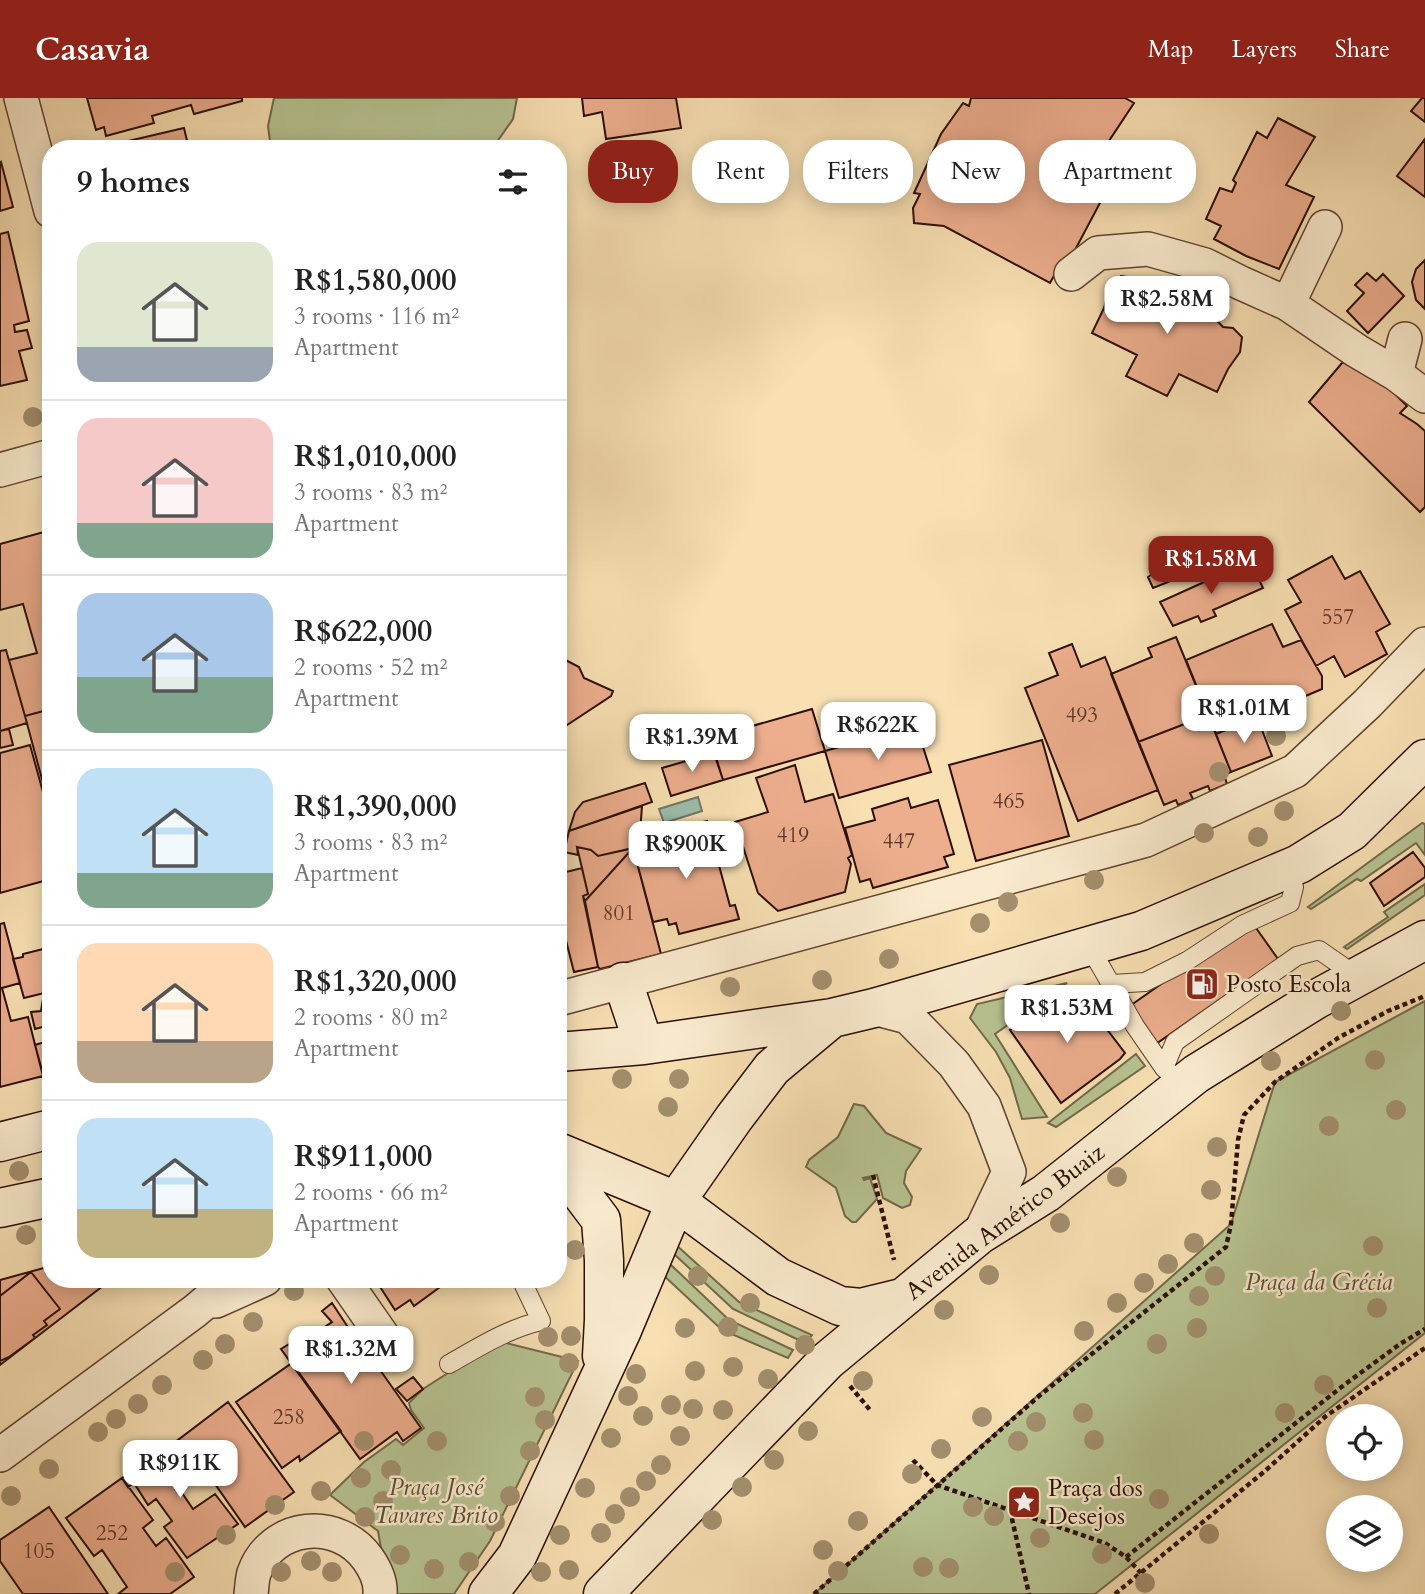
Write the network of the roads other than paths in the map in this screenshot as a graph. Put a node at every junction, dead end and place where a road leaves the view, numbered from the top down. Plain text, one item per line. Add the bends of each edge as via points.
1 (21, 98) edge
2 (42, 177) edge
3 (1325, 227) dead end
4 (1071, 274) dead end
5 (1288, 304) junction
6 (1405, 339) dead end
7 (1396, 374) junction
8 (1425, 396) edge
9 (42, 458) edge
10 (0, 470) edge
11 (1425, 645) edge
12 (1425, 759) edge
13 (1289, 869) junction
14 (1425, 940) edge
15 (1089, 946) junction
16 (1425, 971) edge
17 (1358, 977) junction
18 (623, 982) junction
19 (1112, 984) junction
20 (567, 997) edge
21 (1315, 1000) junction
22 (874, 1009) junction
23 (832, 1018) junction
24 (644, 1045) junction
25 (567, 1051) edge
26 (1173, 1077) junction
27 (42, 1131) edge
28 (0, 1142) edge
29 (567, 1156) edge
30 (567, 1175) edge
31 (42, 1198) edge
32 (676, 1201) junction
33 (0, 1208) edge
34 (979, 1235) junction
35 (222, 1288) edge
36 (245, 1288) edge
37 (349, 1288) edge
38 (525, 1288) edge
39 (904, 1298) junction
40 (195, 1311) junction
41 (384, 1338) dead end
42 (449, 1364) dead end
43 (601, 1373) junction
44 (0, 1455) edge
45 (251, 1594) edge
46 (380, 1594) edge
47 (488, 1594) edge
48 (603, 1594) edge

1 - 2 street
3 - 5 street
4 - 5 street via 1098,253 1148,249 1205,264
5 - 7 street
6 - 7 street
7 - 8 street
9 - 10 street
11 - 18 street via 1295,771 1146,840
12 - 13 main road via 1352,831
13 - 15 main road via 1141,931
13 - 19 lane via 1294,887 1290,903 1242,925 1145,982
14 - 17 main road, Avenida Américo Buaiz
15 - 19 lane
15 - 22 main road
16 - 21 main road
17 - 21 main road, Avenida Américo Buaiz
17 - 26 lane via 1319,950 1297,956 1175,1042
18 - 20 street
18 - 24 main road
19 - 26 lane via 1135,1026
21 - 26 main road, Avenida Américo Buaiz via 1196,1074
22 - 23 main road
22 - 34 street via 908,1017 954,1064 984,1106 1009,1171
23 - 24 main road
23 - 32 main road via 772,1068
24 - 25 main road
26 - 34 main road, Avenida Américo Buaiz via 1046,1193
27 - 28 main road
29 - 32 main road
30 - 43 main road via 601,1220
31 - 33 main road
32 - 39 main road via 778,1277 840,1306 861,1308
32 - 43 main road
34 - 39 main road, Avenida Américo Buaiz
35 - 40 street
36 - 40 street
37 - 41 street
38 - 42 lane via 541,1321 500,1335
39 - 48 main road, Avenida Américo Buaiz via 827,1361
40 - 44 street
43 - 47 main road via 517,1556
45 - 46 street via 254,1573 264,1554 300,1531 323,1530 344,1536 361,1549 374,1567

